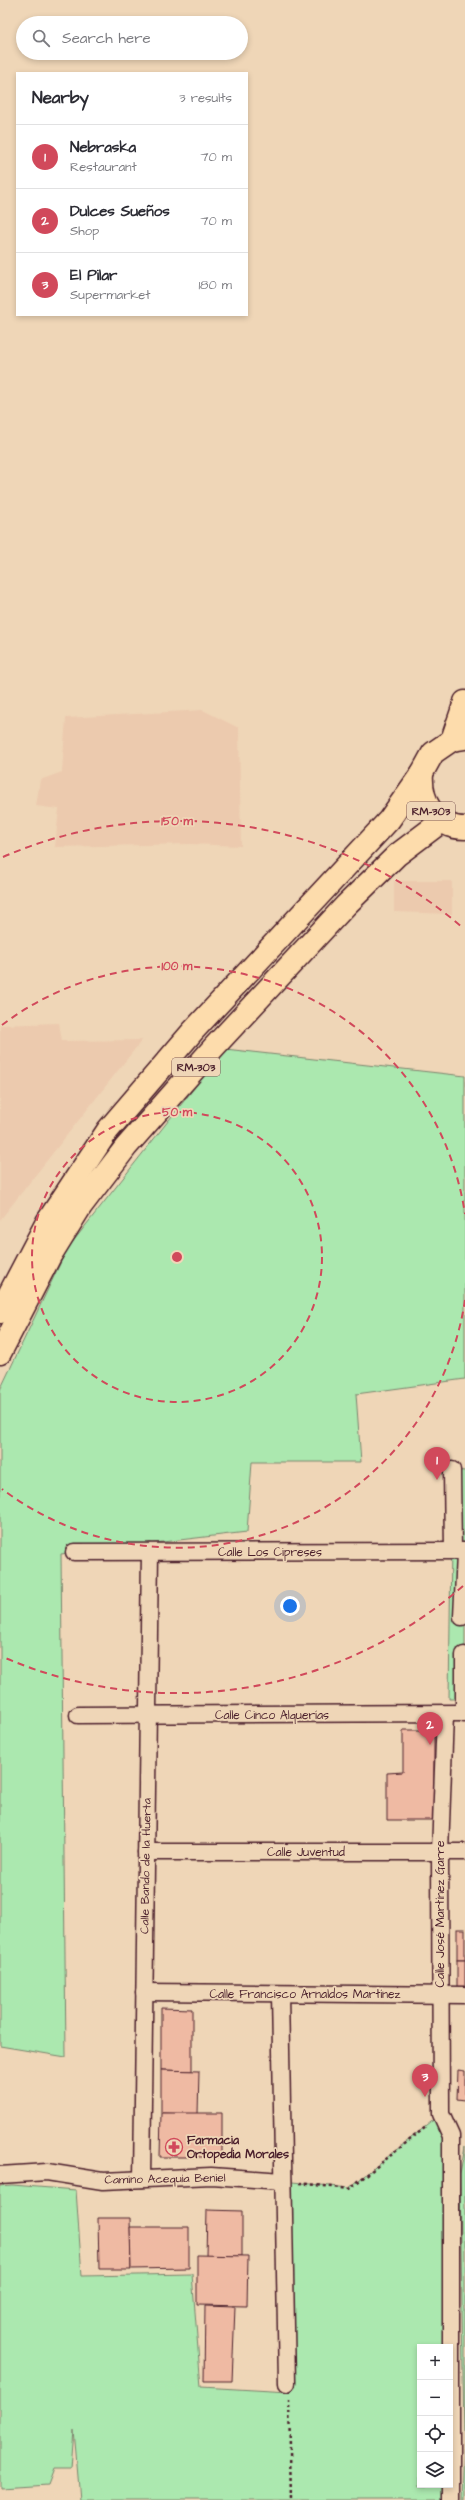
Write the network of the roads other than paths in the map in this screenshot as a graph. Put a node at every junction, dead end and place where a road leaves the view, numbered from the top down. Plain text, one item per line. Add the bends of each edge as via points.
1 (465, 702) edge
2 (458, 739) edge
3 (422, 773) junction
4 (442, 821) junction
5 (465, 828) edge
6 (2, 1303) edge
7 (0, 1353) edge
8 (452, 1470) dead end
9 (74, 1552) dead end
10 (150, 1552) junction
11 (461, 1552) edge
12 (462, 1617) dead end
13 (464, 1655) dead end
14 (464, 1714) edge
15 (78, 1715) dead end
16 (148, 1715) junction
17 (445, 1715) junction
18 (146, 1852) junction
19 (440, 1852) junction
20 (465, 1852) edge
21 (144, 1992) junction
22 (280, 1994) junction
23 (440, 1995) junction
24 (465, 1995) edge
25 (0, 2176) edge
26 (142, 2179) junction
27 (283, 2181) junction
28 (286, 2383) road end
29 (451, 2500) edge

1 - 2 highway, RM-303
2 - 3 highway, RM-303 via 433,753
3 - 4 highway, RM-303 via 421,787 425,801
3 - 6 highway, RM-303 via 389,820 193,1031 108,1130 47,1222
4 - 5 highway, RM-303
4 - 7 highway, RM-303 via 397,856 346,905 131,1141 81,1206 23,1306
8 - 11 street
9 - 10 street, Calle Los Cipreses
10 - 11 street, Calle Los Cipreses
10 - 16 street, Calle Bando de la Huerta
11 - 12 street
13 - 14 street
14 - 17 street, Calle Cinco Alquerías
15 - 16 street, Calle Cinco Alquerías
16 - 17 street, Calle Cinco Alquerías
16 - 18 street, Calle Bando de la Huerta
17 - 19 street, Calle José Martínez Garre
18 - 19 street, Calle Juventud
18 - 21 street, Calle Bando de la Huerta
19 - 20 street, Calle Juventud
19 - 23 street, Calle José Martínez Garre
21 - 22 street, Calle Francisco Arnaldos Martínez
21 - 26 street, Calle Bando de la Huerta
22 - 23 street, Calle Francisco Arnaldos Martínez
22 - 27 street
23 - 24 street, Calle Francisco Arnaldos Martínez
23 - 29 street, Calle José Martínez Garre via 441,2114 450,2136
25 - 26 street, Camino Acequia Beniel via 47,2172 103,2181
26 - 27 street, Camino Acequia Beniel via 211,2176
27 - 28 street

